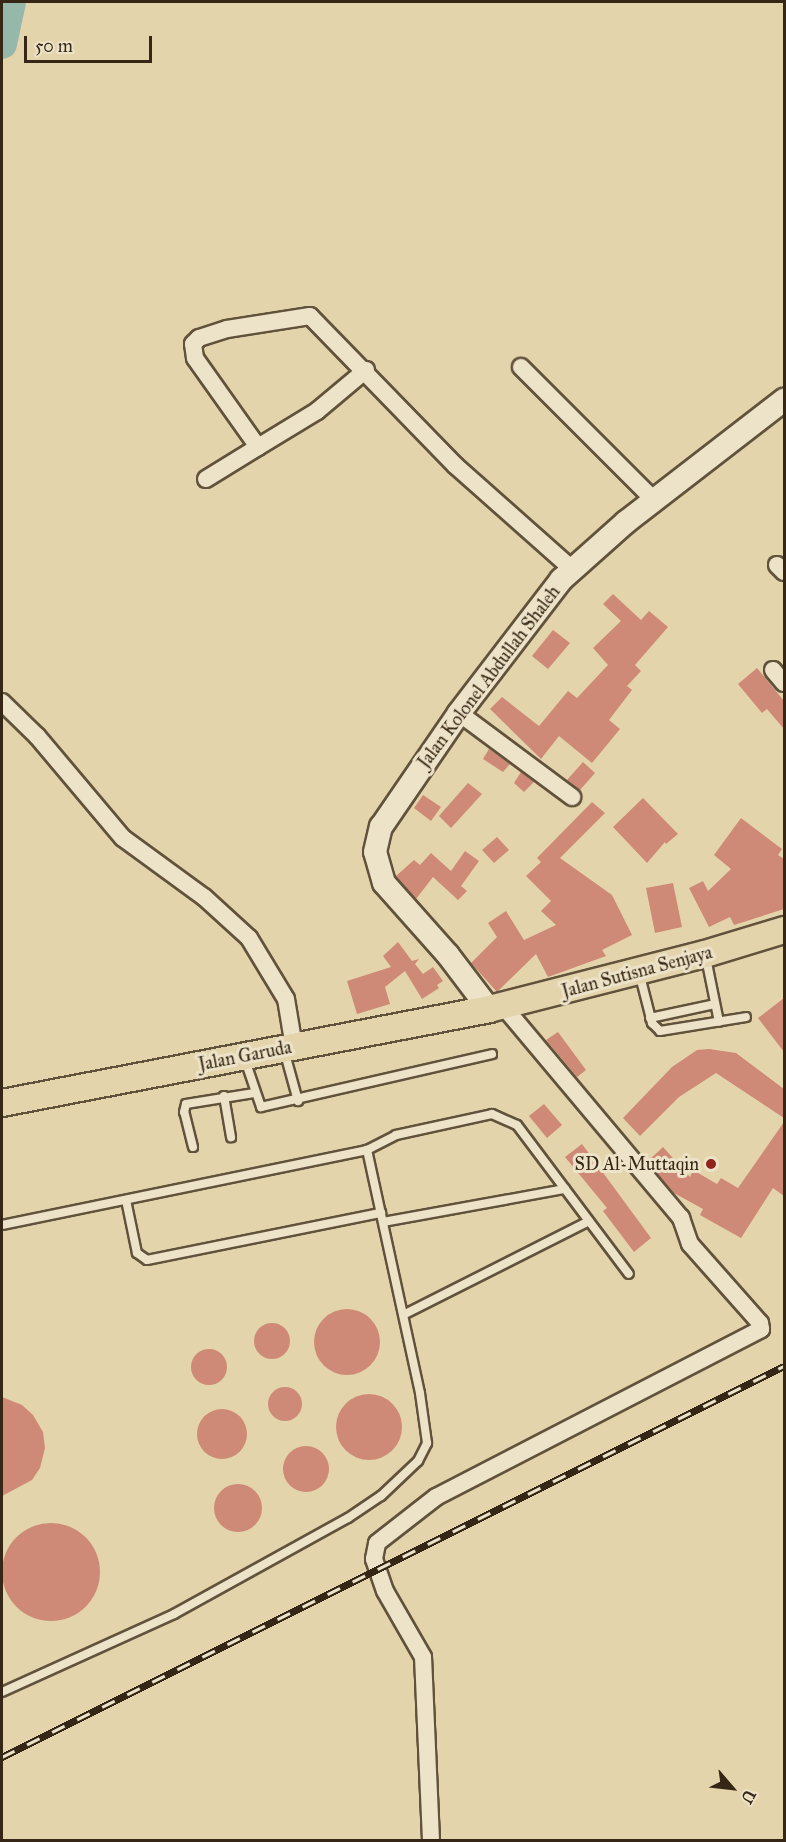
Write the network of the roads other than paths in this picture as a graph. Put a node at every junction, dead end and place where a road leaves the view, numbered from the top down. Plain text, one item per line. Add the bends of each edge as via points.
1 (520, 367) dead end
2 (366, 370) junction
3 (784, 400) edge
4 (258, 447) junction
5 (206, 479) dead end
6 (654, 500) junction
7 (573, 570) junction
8 (773, 670) dead end
9 (784, 684) edge
10 (2, 702) edge
11 (459, 712) junction
12 (572, 797) dead end
13 (784, 930) edge
14 (705, 954) junction
15 (639, 972) junction
16 (715, 1004) junction
17 (496, 1008) junction
18 (650, 1017) junction
19 (746, 1017) dead end
20 (719, 1022) junction
21 (289, 1048) junction
22 (492, 1054) dead end
23 (244, 1057) junction
24 (254, 1093) junction
25 (224, 1096) junction
26 (298, 1101) junction
27 (2, 1103) edge
28 (231, 1137) dead end
29 (193, 1148) dead end
30 (367, 1150) junction
31 (565, 1189) junction
32 (126, 1200) junction
33 (382, 1218) junction
34 (590, 1221) junction
35 (2, 1225) edge
36 (629, 1274) dead end
37 (405, 1314) junction
38 (2, 1692) edge
39 (431, 1840) edge

1 - 6 street
2 - 4 street via 317,411
2 - 4 street via 310,316 256,323 199,338 193,344 192,354
2 - 7 street via 456,466
3 - 6 main road, Jalan Kolonel Abdullah Shaleh
4 - 5 street
6 - 7 main road, Jalan Kolonel Abdullah Shaleh
7 - 11 main road, Jalan Kolonel Abdullah Shaleh via 537,608
8 - 9 street
10 - 21 street via 37,736 123,838 204,897 249,938 286,999
11 - 12 street
11 - 17 main road, Jalan Kolonel Abdullah Shaleh via 381,827 375,860 391,892
13 - 14 main road, Jalan Sutisna Senjaya
14 - 15 main road, Jalan Sutisna Senjaya
14 - 16 lane
15 - 17 main road, Jalan Sutisna Senjaya
15 - 18 lane
16 - 18 lane
16 - 20 lane
17 - 21 main road, Jalan Garuda
17 - 39 street via 681,1218 690,1245 760,1323 761,1329 436,1497 377,1543 374,1559 385,1591 423,1657
18 - 20 lane via 655,1028 665,1032
19 - 20 lane
21 - 23 main road, Jalan Garuda
21 - 26 lane
22 - 26 lane
23 - 24 lane
23 - 27 main road, Jalan Garuda
24 - 25 lane
24 - 26 lane via 261,1107
25 - 28 lane
25 - 29 lane via 184,1107
30 - 31 lane via 396,1135 497,1114 517,1125
30 - 32 lane
30 - 33 lane
31 - 33 lane
31 - 34 lane
32 - 33 lane via 137,1253 147,1260
32 - 35 lane
33 - 37 lane
34 - 36 lane
34 - 37 lane
37 - 38 lane via 427,1438 415,1465 359,1512 174,1614

